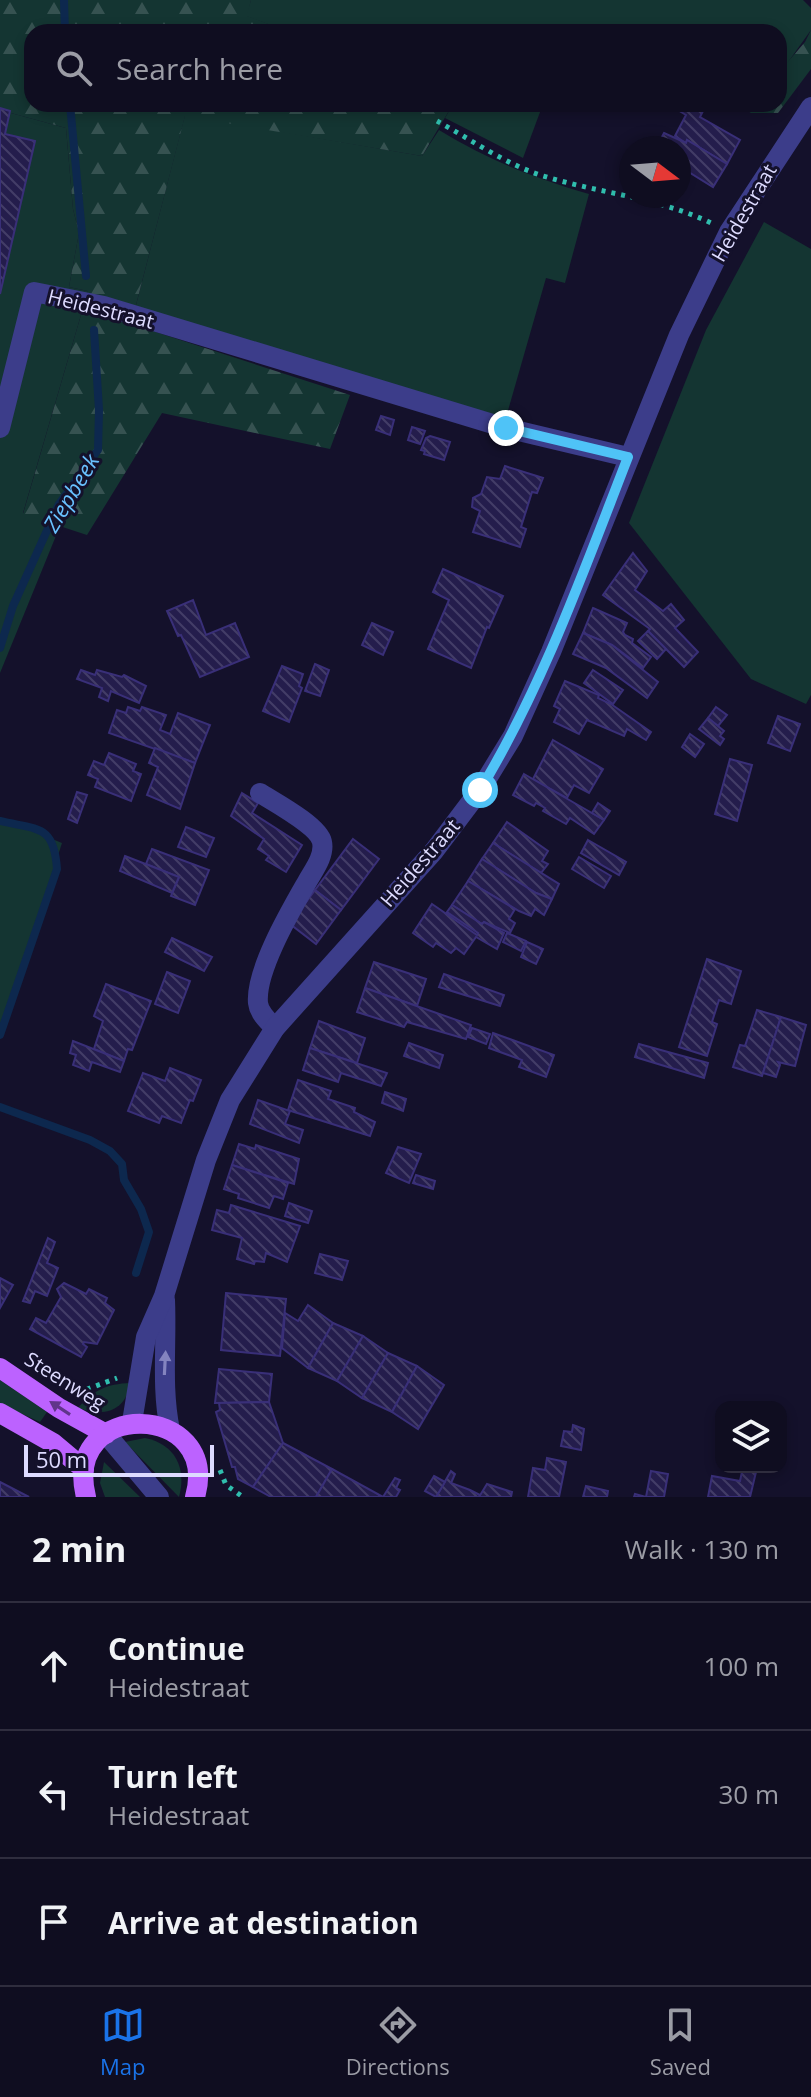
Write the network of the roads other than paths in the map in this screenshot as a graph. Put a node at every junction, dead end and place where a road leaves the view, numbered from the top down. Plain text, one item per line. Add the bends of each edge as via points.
1 (811, 107) edge
2 (6, 378) edge
3 (0, 428) edge
4 (628, 457) junction
5 (260, 793) dead end
6 (275, 1028) junction
7 (164, 1296) junction
8 (0, 1368) edge
9 (0, 1413) edge
10 (132, 1422) junction
11 (170, 1430) junction
12 (106, 1434) junction
13 (84, 1469) junction
14 (198, 1495) edge
15 (86, 1497) edge
16 (159, 1497) edge

1 - 4 street, Heidestraat via 729,232
2 - 3 street
2 - 4 street, Heidestraat via 34,292 104,306 506,428
4 - 6 street, Heidestraat via 551,652 513,736 480,790 434,851
5 - 6 street via 314,829 322,842 319,860 278,932 262,981 258,1003
6 - 7 street, Heidestraat via 230,1100
7 - 10 street, Heidestraat via 146,1337
11 -> 7 street, Heidestraat
12 -> 8 main road, Steenweg
9 - 13 main road via 53,1443
10 - 11 main road
10 - 12 main road, Steenweg
11 - 14 main road via 196,1464
12 - 13 main road, Steenweg
12 - 16 street
13 - 15 main road

